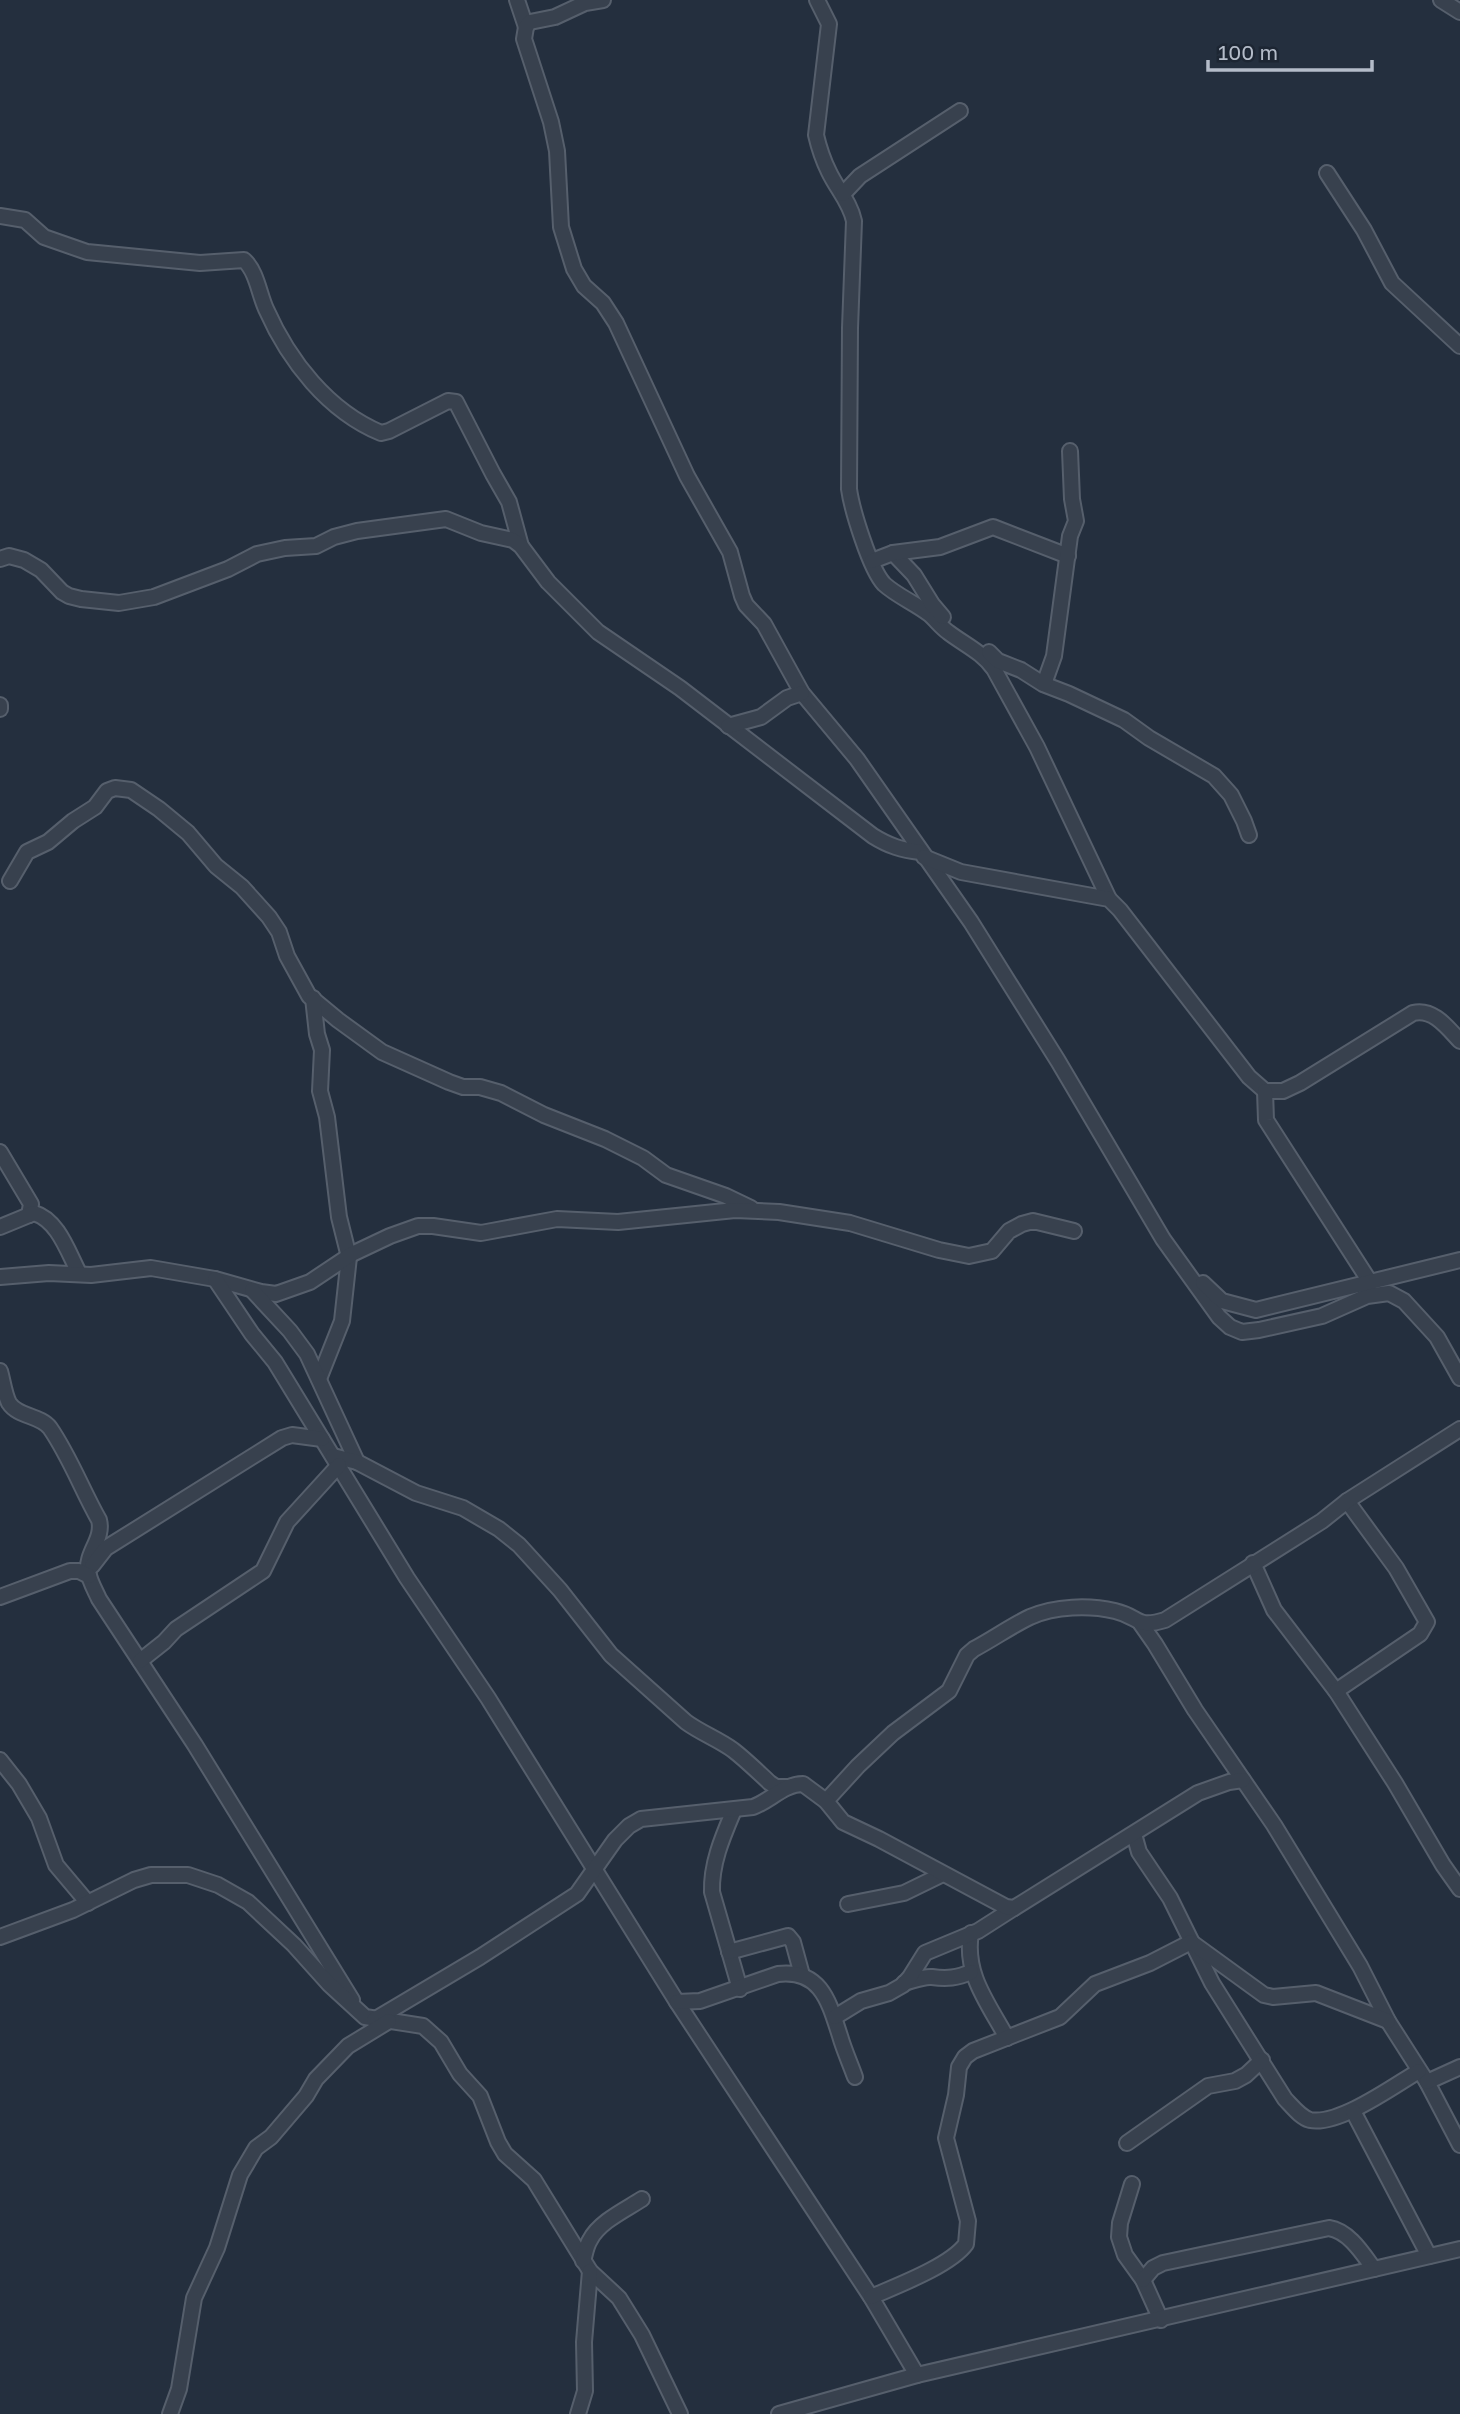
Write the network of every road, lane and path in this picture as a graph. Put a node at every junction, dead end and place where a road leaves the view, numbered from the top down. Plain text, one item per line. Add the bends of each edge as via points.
1 (517, 0) edge
2 (603, 0) edge
3 (817, 0) edge
4 (1441, 0) edge
5 (1460, 12) edge
6 (526, 27) junction
7 (960, 111) dead end
8 (1327, 173) dead end
9 (843, 194) junction
10 (0, 216) edge
11 (1460, 345) edge
12 (1070, 452) dead end
13 (521, 546) junction
14 (893, 553) junction
15 (1068, 556) junction
16 (0, 559) edge
17 (872, 561) junction
18 (1044, 684) junction
19 (802, 693) junction
20 (728, 726) junction
21 (1249, 835) dead end
22 (921, 854) junction
23 (10, 881) dead end
24 (1109, 899) junction
25 (313, 999) junction
26 (1460, 1041) edge
27 (1265, 1091) junction
28 (0, 1152) edge
29 (752, 1209) junction
30 (29, 1214) junction
31 (0, 1227) edge
32 (1074, 1231) dead end
33 (1163, 1239) junction
34 (349, 1256) junction
35 (1460, 1259) edge
36 (79, 1273) junction
37 (0, 1278) edge
38 (215, 1279) junction
39 (1370, 1282) junction
40 (252, 1290) junction
41 (0, 1371) edge
42 (1460, 1378) edge
43 (319, 1379) junction
44 (1460, 1429) edge
45 (322, 1439) junction
46 (336, 1461) junction
47 (357, 1462) junction
48 (1347, 1501) junction
49 (1253, 1563) junction
50 (89, 1574) junction
51 (2, 1592) edge
52 (1166, 1620) junction
53 (1140, 1624) junction
54 (1156, 1644) junction
55 (141, 1661) junction
56 (1336, 1691) junction
57 (0, 1760) edge
58 (1243, 1780) junction
59 (788, 1787) junction
60 (826, 1801) junction
61 (734, 1810) junction
62 (1134, 1834) junction
63 (594, 1871) junction
64 (943, 1874) junction
65 (1460, 1889) edge
66 (88, 1903) junction
67 (848, 1904) dead end
68 (1014, 1908) junction
69 (3, 1932) edge
70 (971, 1933) junction
71 (1191, 1942) junction
72 (729, 1952) junction
73 (971, 1972) junction
74 (802, 1975) junction
75 (904, 1983) junction
76 (740, 1989) junction
77 (677, 2002) junction
78 (359, 2012) junction
79 (835, 2017) junction
80 (374, 2020) junction
81 (389, 2021) junction
82 (1388, 2021) junction
83 (1007, 2038) junction
84 (1262, 2060) junction
85 (1460, 2067) edge
86 (855, 2077) dead end
87 (1423, 2077) junction
88 (1353, 2111) junction
89 (1126, 2143) dead end
90 (1460, 2145) edge
91 (1132, 2184) dead end
92 (642, 2199) dead end
93 (1460, 2249) edge
94 (1429, 2256) junction
95 (587, 2266) junction
96 (1374, 2269) junction
97 (1143, 2280) junction
98 (871, 2297) junction
99 (1161, 2320) junction
100 (917, 2375) junction
101 (170, 2414) edge
102 (578, 2414) edge
103 (680, 2414) edge
104 (779, 2414) edge

1 - 6 street
2 - 6 street via 577,5
3 - 9 street via 829,24 816,135 829,173
4 - 5 street
6 - 19 street via 524,39 557,150 561,226 573,269 616,323 687,476 730,552 741,596 764,624
7 - 9 street via 860,176
8 - 11 street via 1392,283
9 - 17 street via 854,221 849,489 851,509
10 - 13 street via 25,220 44,237 87,253 201,263 244,260 265,309 295,358 317,390 341,409 382,433 448,401 456,402 509,502
12 - 15 street via 1076,521
13 - 16 street via 446,519 426,521 257,554 154,597 120,603 69,596 24,560
13 - 20 street via 548,582 598,632
14 - 15 street via 940,547 993,527
14 - 17 street
14 - 18 street via 958,632 978,640 998,662
15 - 18 street via 1054,656
17 - 24 street via 883,583 987,659 1037,747
18 - 21 street via 1124,720 1214,776 1231,795
19 - 20 street via 761,717
19 - 22 street via 858,759
20 - 22 street via 888,846
22 - 24 street via 961,872
22 - 33 street via 971,922
23 - 25 street via 27,852 95,807 107,791 131,790 188,833 269,917
24 - 27 street via 1249,1077
25 - 29 street via 382,1052 463,1087 501,1093 606,1139 666,1175
25 - 34 street via 322,1050 320,1091
26 - 27 street via 1432,1013 1413,1013 1300,1083 1283,1091
27 - 39 street via 1266,1120
28 - 30 street via 32,1204
29 - 32 street via 850,1223 969,1256 992,1251 1009,1231 1033,1221
29 - 34 street via 618,1222 557,1219 481,1233 418,1226
30 - 31 street
30 - 36 street via 39,1214 54,1226
33 - 39 street via 1211,1292 1231,1304 1256,1310
33 - 42 street via 1230,1327 1242,1332 1259,1330 1322,1316 1367,1296 1389,1293 1404,1301 1437,1336
34 - 40 street via 310,1282 284,1292
34 - 43 street via 342,1321
35 - 39 street
36 - 37 street
36 - 38 street via 151,1268
38 - 40 street
38 - 45 street via 275,1362
40 - 43 street via 300,1343
41 - 50 street via 13,1408 49,1427 99,1520
43 - 47 street
44 - 48 street
45 - 46 street
45 - 50 street via 282,1438 106,1548
46 - 47 street
46 - 55 street via 287,1522 263,1571 176,1629
46 - 63 street
47 - 59 street via 416,1493 463,1508 499,1529 560,1590 611,1655 686,1722 734,1751 776,1787
48 - 49 street
48 - 56 street via 1396,1568 1427,1622 1420,1634
49 - 52 street
49 - 56 street via 1274,1610
50 - 51 street via 70,1571
50 - 55 street via 99,1599
52 - 53 street
52 - 54 street via 1158,1629
53 - 54 street
53 - 60 street via 1116,1611 1085,1607 1032,1616 967,1655 949,1691 893,1733
54 - 58 street
55 - 78 street
56 - 65 street
57 - 66 street via 39,1818 56,1865
58 - 62 street via 1198,1793
58 - 82 street via 1360,1966
59 - 60 street via 807,1786
59 - 61 street via 764,1803
60 - 64 street via 843,1822
61 - 63 street via 641,1819 615,1840
61 - 72 street via 711,1877
62 - 68 street
62 - 71 street via 1139,1852 1170,1898
63 - 77 street
63 - 80 street via 577,1894
64 - 67 street via 904,1893
64 - 68 street
66 - 69 street
66 - 78 street via 151,1875 188,1875 218,1885 259,1911
68 - 70 street
70 - 73 street
70 - 75 street via 925,1953
71 - 82 street via 1264,1995 1317,1993
71 - 83 street via 1095,1984 1059,2017
71 - 84 street
72 - 74 street via 788,1936
72 - 76 street
73 - 75 street
73 - 83 street
74 - 76 street via 778,1975
74 - 79 street via 818,1986
75 - 79 street
76 - 77 street
77 - 98 street
78 - 80 street
79 - 86 street
80 - 81 street
81 - 95 street via 423,2026 441,2042 480,2096 505,2154 534,2180
81 - 101 street via 348,2046 312,2083 271,2137 256,2148 240,2175 217,2248 194,2298 179,2389
82 - 87 street
83 - 98 street via 973,2051 959,2067 946,2138 968,2221 966,2244 918,2277
84 - 88 street via 1285,2099 1310,2120
84 - 89 street via 1236,2081 1208,2087
85 - 87 street
87 - 88 street
87 - 90 street
88 - 94 street
91 - 97 street via 1119,2237 1125,2255
92 - 95 street via 594,2234
93 - 94 street
94 - 96 street
95 - 102 street via 585,2391
95 - 103 street via 620,2298
96 - 97 street via 1342,2232 1329,2228 1163,2263
96 - 99 street
97 - 99 street
98 - 100 street
99 - 100 street
100 - 104 street

